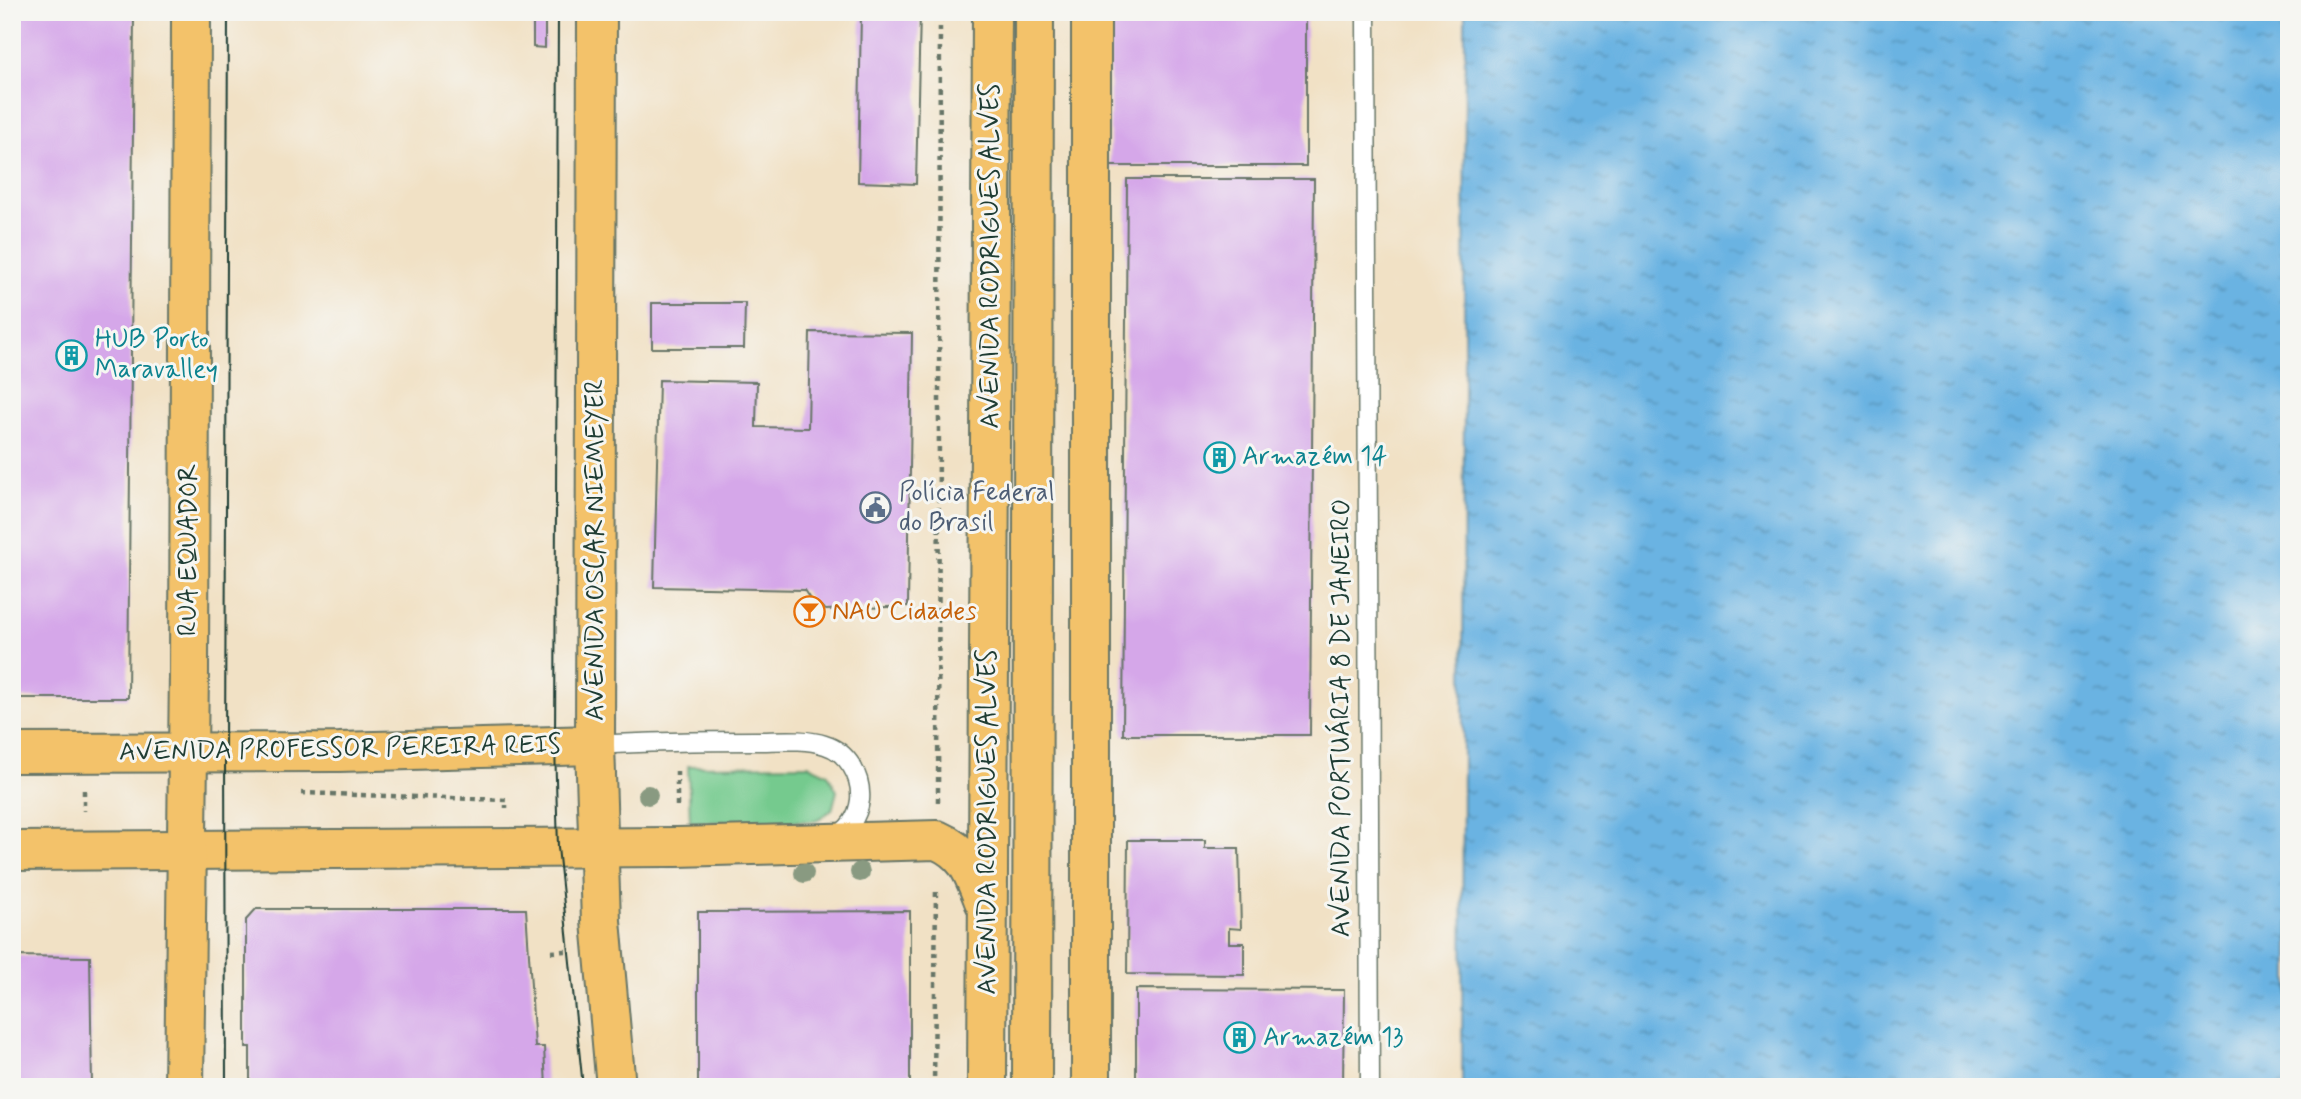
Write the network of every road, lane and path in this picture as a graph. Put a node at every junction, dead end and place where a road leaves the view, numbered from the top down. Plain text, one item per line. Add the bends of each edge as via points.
1 (191, 12) edge
2 (597, 12) edge
3 (940, 12) edge
4 (992, 12) edge
5 (1034, 12) edge
6 (1091, 12) edge
7 (1366, 12) edge
8 (595, 745) junction
9 (187, 752) junction
10 (12, 753) edge
11 (677, 771) dead end
12 (84, 779) dead end
13 (288, 793) dead end
14 (506, 808) dead end
15 (84, 811) dead end
16 (677, 817) dead end
17 (937, 840) junction
18 (818, 845) junction
19 (598, 848) junction
20 (186, 850) junction
21 (12, 851) edge
22 (988, 910) junction
23 (181, 1084) edge
24 (617, 1087) edge
25 (933, 1087) edge
26 (987, 1087) edge
27 (1032, 1087) edge
28 (1091, 1087) edge
29 (1370, 1087) edge

1 - 9 main road, RUA EQUADOR
2 - 8 main road, AVENIDA OSCAR NIEMEYER
3 - 17 path
4 - 22 main road, AVENIDA RODRIGUES ALVES
5 - 27 main road, AVENIDA RODRIGUES ALVES
6 - 28 main road
7 - 29 lane, AVENIDA PORTUÁRIA 8 DE JANEIRO
8 - 9 main road, AVENIDA PROFESSOR PEREIRA REIS
8 - 18 lane, AVENIDA PROFESSOR PEREIRA REIS via 791,741 826,745 847,760 859,781 859,809 841,834
8 - 19 main road, AVENIDA OSCAR NIEMEYER
9 - 10 main road, AVENIDA PROFESSOR PEREIRA REIS
9 - 20 main road, RUA EQUADOR
11 - 16 path
12 - 15 path
13 - 14 path via 506,800
17 - 18 main road, AVENIDA PROFESSOR PEREIRA REIS
17 - 22 main road via 967,861
17 - 25 path
18 - 19 main road, AVENIDA PROFESSOR PEREIRA REIS
19 - 20 main road, AVENIDA PROFESSOR PEREIRA REIS
19 - 24 main road, AVENIDA OSCAR NIEMEYER
20 - 21 main road, AVENIDA PROFESSOR PEREIRA REIS
20 - 23 main road, RUA EQUADOR
22 - 26 main road, AVENIDA RODRIGUES ALVES

